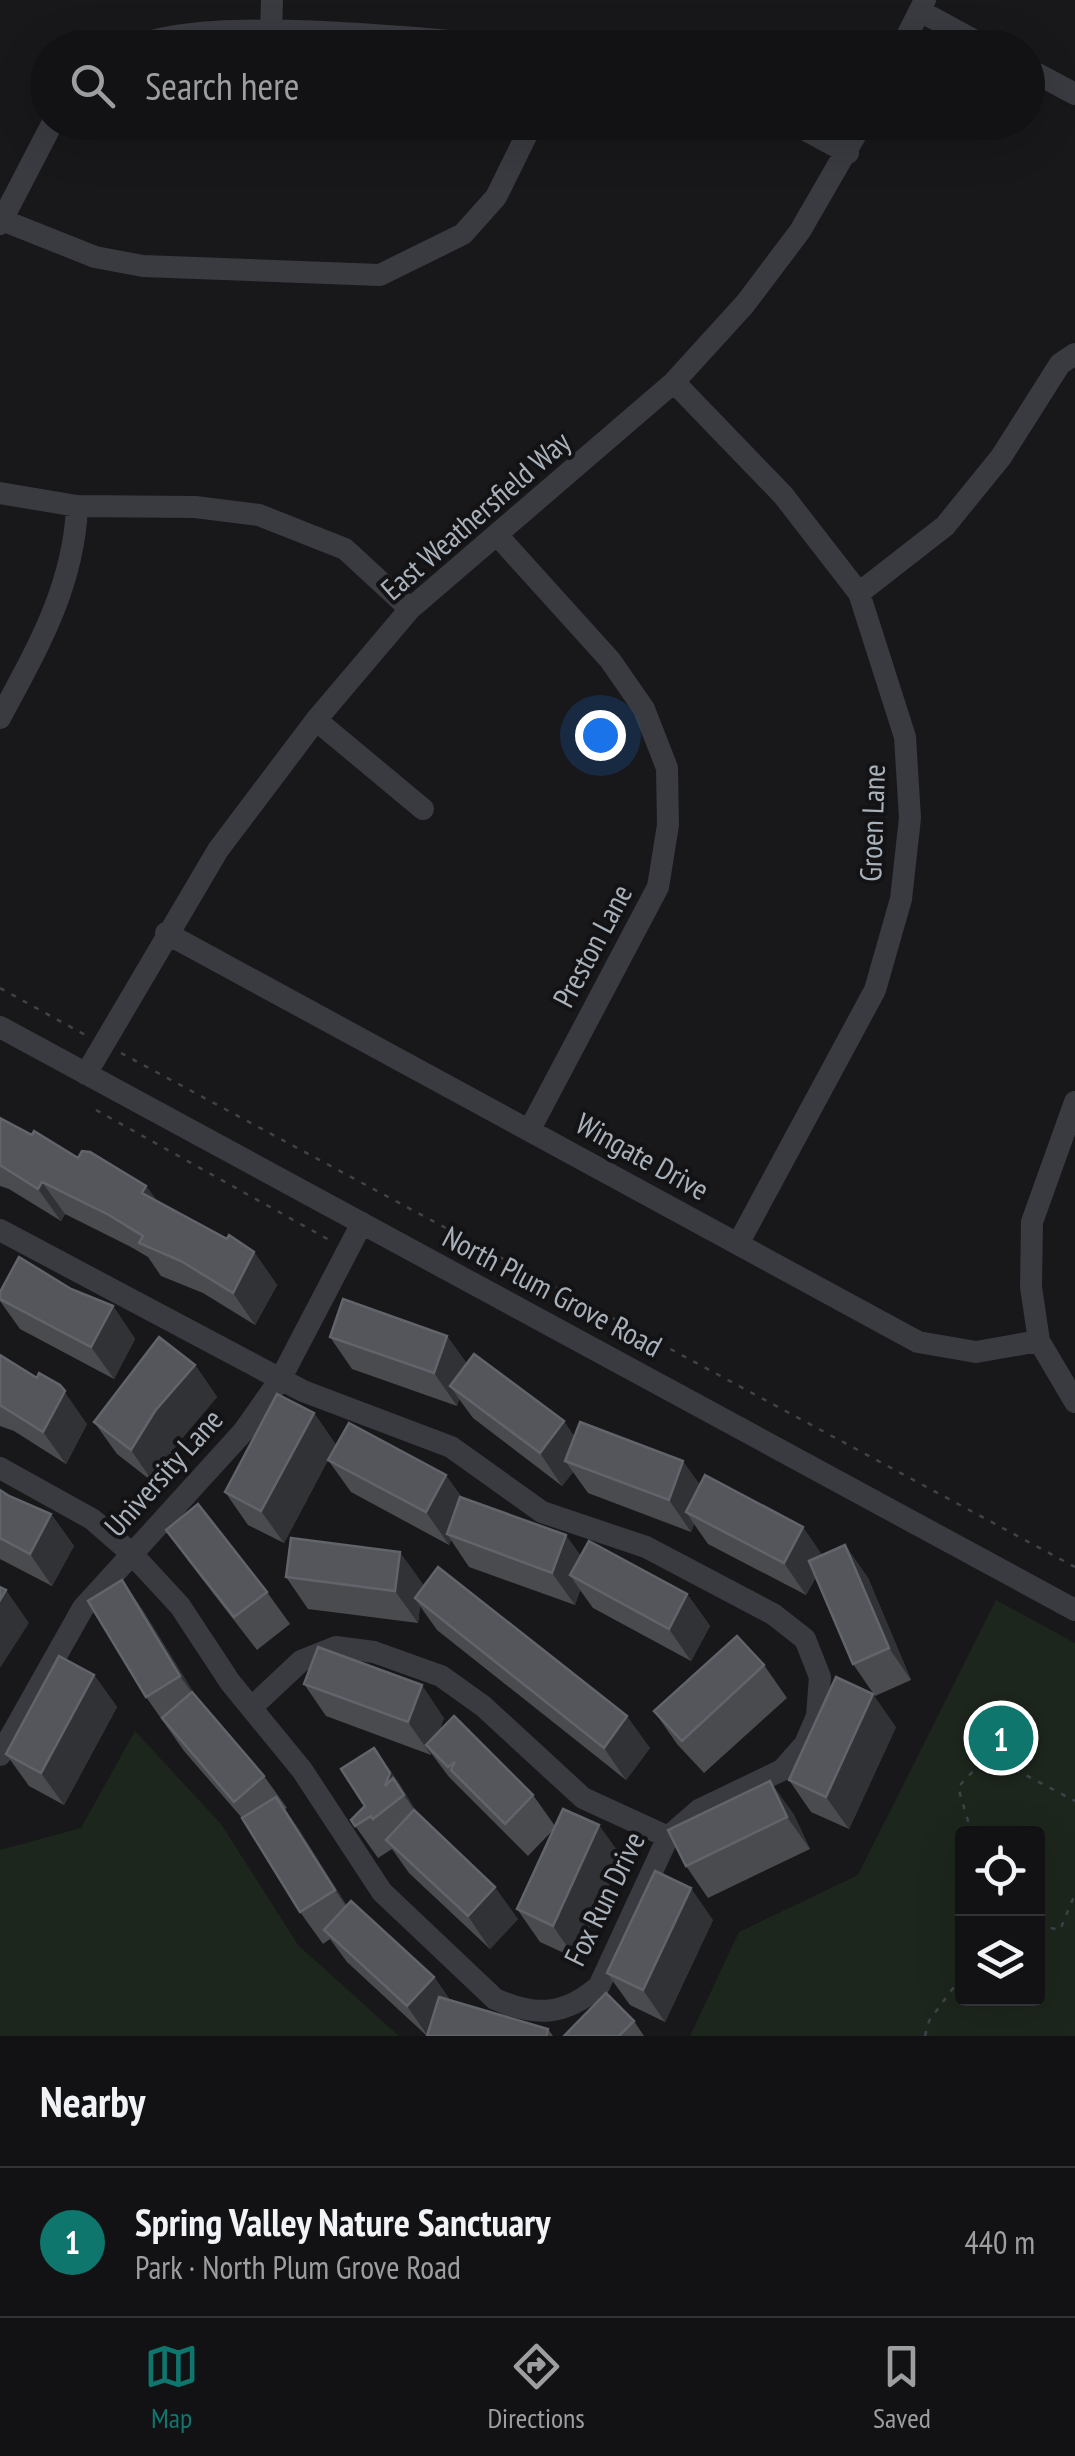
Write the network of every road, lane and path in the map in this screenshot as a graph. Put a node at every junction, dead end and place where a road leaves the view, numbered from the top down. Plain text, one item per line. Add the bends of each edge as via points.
1 (272, 0) edge
2 (922, 6) edge
3 (271, 30) edge
4 (911, 30) edge
5 (960, 30) edge
6 (1045, 78) edge
7 (1075, 94) edge
8 (44, 140) edge
9 (524, 140) edge
10 (825, 140) edge
11 (855, 140) edge
12 (848, 153) junction
13 (1, 222) edge
14 (1075, 354) edge
15 (674, 382) junction
16 (0, 493) edge
17 (77, 506) junction
18 (498, 536) junction
19 (860, 593) junction
20 (410, 609) junction
21 (0, 718) edge
22 (316, 720) junction
23 (422, 808) dead end
24 (166, 933) junction
25 (0, 988) edge
26 (0, 1027) edge
27 (76, 1030) dead end
28 (129, 1058) dead end
29 (86, 1074) junction
30 (1075, 1102) edge
31 (96, 1110) dead end
32 (530, 1129) junction
33 (362, 1224) junction
34 (0, 1230) edge
35 (738, 1244) junction
36 (350, 1251) junction
37 (1038, 1341) junction
38 (281, 1378) junction
39 (1075, 1402) edge
40 (0, 1468) edge
41 (132, 1554) junction
42 (1075, 1566) edge
43 (1075, 1610) edge
44 (252, 1707) junction
45 (0, 1754) edge
46 (1075, 1801) edge
47 (970, 1826) edge
48 (668, 1837) junction
49 (1075, 1894) edge
50 (1045, 1926) edge
51 (955, 1986) edge
52 (925, 2036) edge

1 - 3 street
2 - 4 street
2 - 5 street
6 - 7 street
8 - 13 street
9 - 13 street via 496,197 463,234 380,275 144,266 95,257
10 - 12 street
11 - 12 street, East Weathersfield Way
12 - 15 street, East Weathersfield Way via 756,289
14 - 19 street via 1060,364 1002,457 944,526
15 - 18 street, East Weathersfield Way
15 - 19 street, Groen Lane via 783,495
16 - 17 street
17 - 20 street via 259,515 345,549
17 - 21 street via 75,549 63,588
18 - 20 street, East Weathersfield Way
18 - 32 street, Preston Lane via 610,660 644,709 667,768 668,825 658,888
19 - 35 street, Groen Lane via 905,737 910,818 901,900 875,990
20 - 22 street, East Weathersfield Way
22 - 23 street
22 - 24 street, East Weathersfield Way via 218,850
24 - 29 street, East Weathersfield Way
24 - 32 street, Wingate Drive
25 - 27 path
26 - 29 street, North Plum Grove Road
28 - 42 path
29 - 33 street, North Plum Grove Road
30 - 37 street via 1032,1222
31 - 36 path
32 - 35 street, Wingate Drive
33 - 36 street, University Lane
33 - 43 street, North Plum Grove Road
34 - 38 street, Fox Run Drive
35 - 37 street, Wingate Drive via 918,1342 976,1352
36 - 38 street, University Lane
37 - 39 street
38 - 41 street, University Lane via 243,1432
38 - 48 street, Fox Run Drive via 352,1413 452,1447 542,1512 646,1547 772,1614 805,1639 820,1677 817,1716 805,1744 782,1770 699,1810
40 - 41 street, Fox Run Drive via 92,1519
41 - 44 street, Fox Run Drive via 180,1606
41 - 45 street, University Lane via 68,1628
44 - 48 street via 301,1661 336,1647 374,1652 441,1676 583,1798
44 - 48 street, Fox Run Drive via 382,1892 514,2008 552,2012 598,1986
46 - 47 path via 1014,1769 981,1764 958,1787
49 - 50 path via 1060,1930
51 - 52 path

